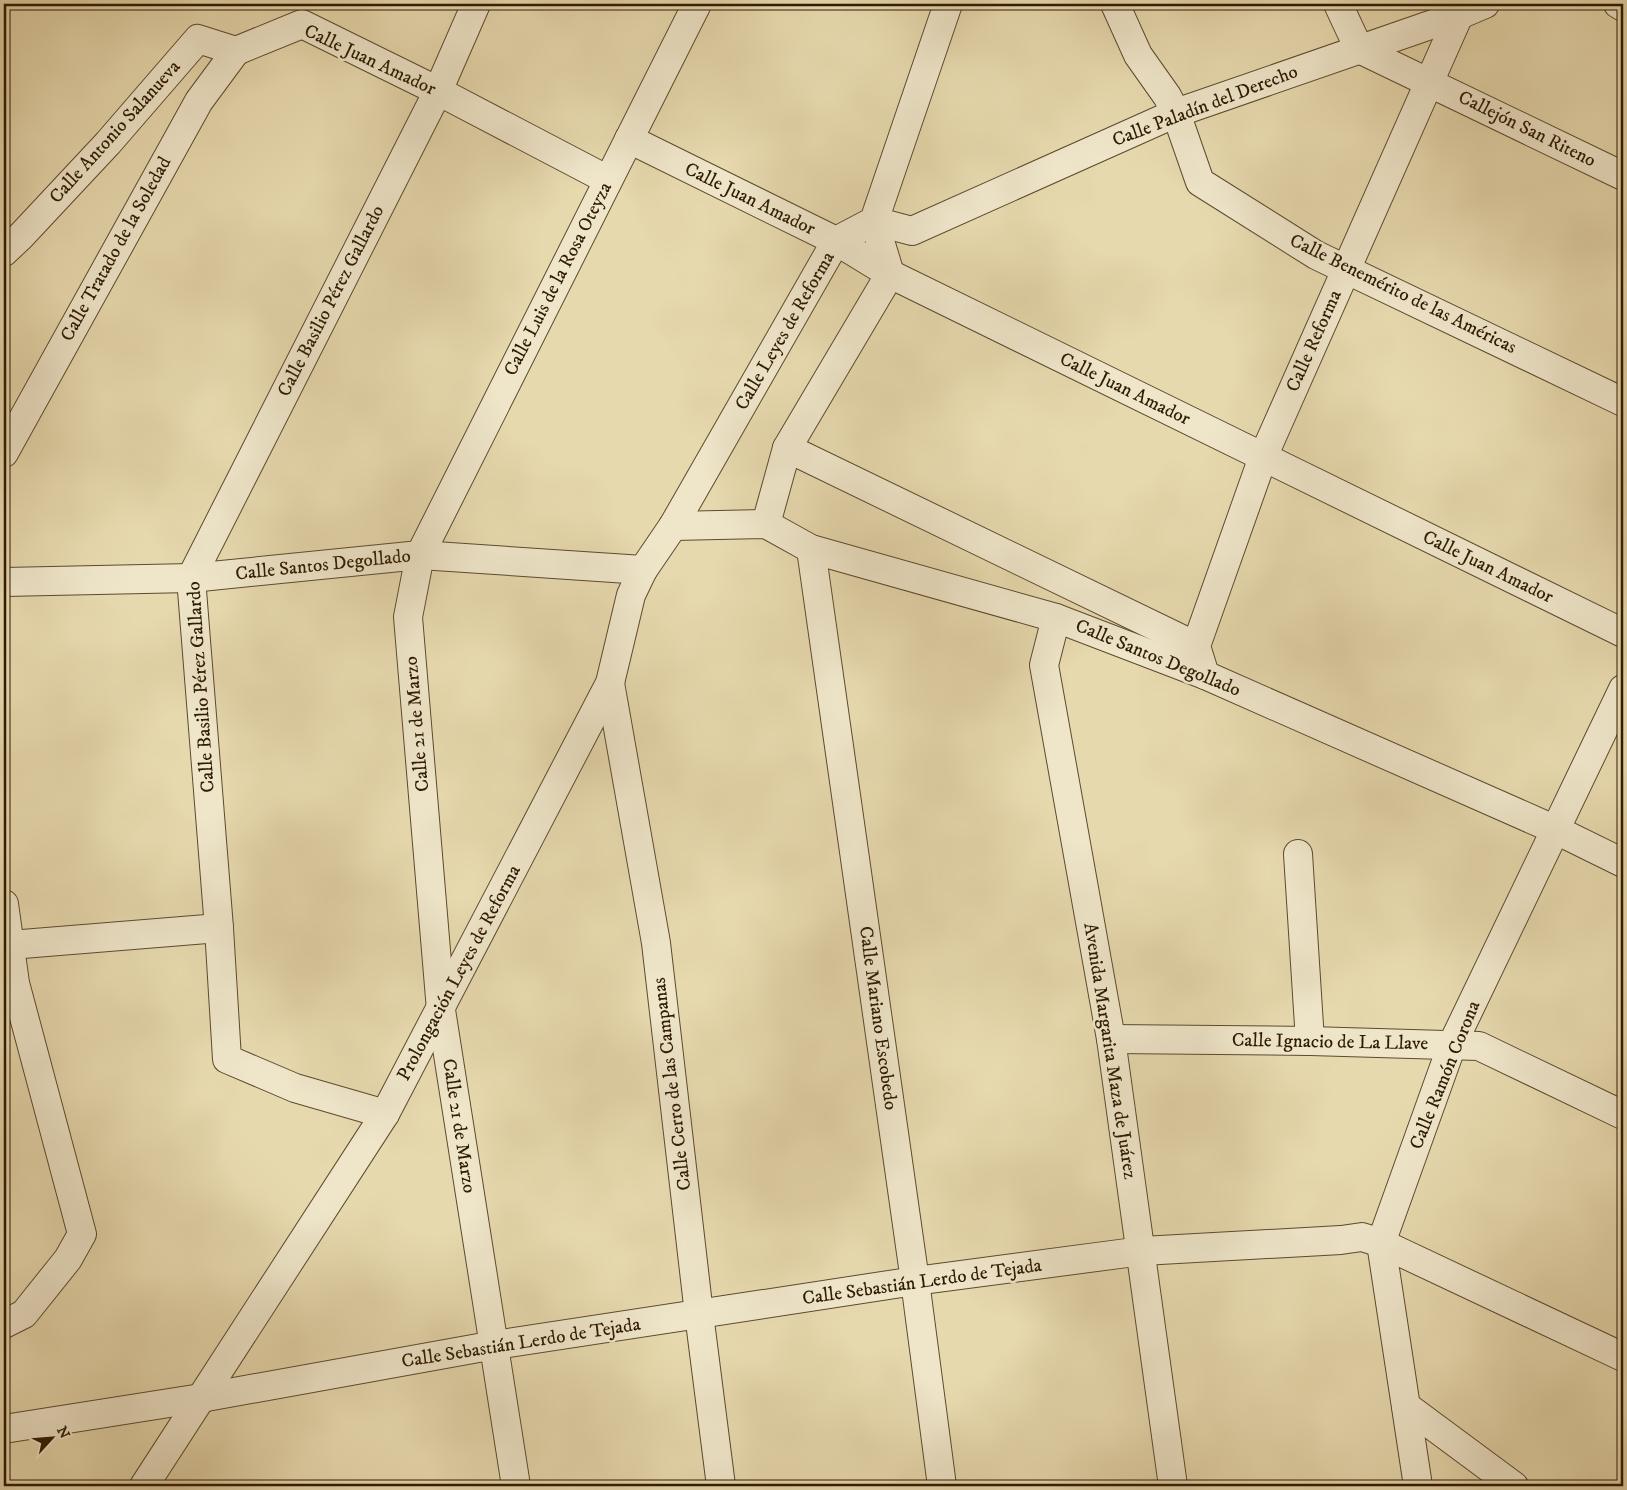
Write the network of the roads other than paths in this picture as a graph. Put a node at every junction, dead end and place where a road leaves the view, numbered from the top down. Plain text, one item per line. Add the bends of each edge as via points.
1 (476, 4) edge
2 (697, 4) edge
3 (1115, 4) edge
4 (1338, 4) edge
5 (1485, 4) edge
6 (1618, 4) edge
7 (952, 7) edge
8 (1623, 7) edge
9 (1460, 15) junction
10 (1359, 49) junction
11 (236, 51) junction
12 (1430, 82) junction
13 (438, 91) junction
14 (1176, 113) junction
15 (629, 139) junction
16 (1623, 176) edge
17 (608, 180) junction
18 (874, 221) junction
19 (836, 241) junction
20 (4, 252) edge
21 (1345, 269) junction
22 (890, 274) junction
23 (1623, 402) edge
24 (787, 448) junction
25 (4, 453) edge
26 (1263, 457) junction
27 (766, 524) junction
28 (673, 526) junction
29 (810, 550) junction
30 (420, 555) junction
31 (643, 570) junction
32 (191, 578) junction
33 (4, 582) edge
34 (1056, 618) junction
35 (1623, 633) edge
36 (1196, 646) junction
37 (1204, 675) junction
38 (610, 683) junction
39 (1623, 689) edge
40 (1556, 830) junction
41 (1298, 854) dead end
42 (1623, 863) edge
43 (4, 904) edge
44 (219, 928) junction
45 (10, 945) junction
46 (10, 986) edge
47 (441, 1010) junction
48 (1111, 1039) junction
49 (1310, 1041) junction
50 (1452, 1045) junction
51 (385, 1114) junction
52 (1623, 1115) edge
53 (1382, 1243) junction
54 (1142, 1251) junction
55 (915, 1281) junction
56 (699, 1314) junction
57 (4, 1324) edge
58 (495, 1345) junction
59 (1623, 1357) edge
60 (201, 1398) junction
61 (1406, 1406) junction
62 (4, 1430) edge
63 (144, 1486) edge
64 (516, 1486) edge
65 (721, 1486) edge
66 (942, 1486) edge
67 (1173, 1486) edge
68 (1418, 1486) edge
69 (1514, 1486) edge

1 - 13 street, Calle Basilio Pérez Gallardo
2 - 15 street, Calle Luis de la Rosa Oteyza
3 - 14 street, Calle Benemérito de las Américas via 1138,55
4 - 10 street
5 - 9 street, Calle Paladín del Derecho
6 - 8 street
7 - 18 street
9 - 10 street, Calle Paladín del Derecho
9 - 12 street, Calle Reforma
10 - 12 street, Callejón San Riteno
10 - 14 street, Calle Paladín del Derecho
11 - 13 street, Calle Juan Amador via 302,24
11 - 20 street, Calle Antonio Salanueva via 198,39 108,143
11 - 25 street, Calle Tratado de la Soledad via 199,101
12 - 16 street, Callejón San Riteno
12 - 21 street, Calle Reforma
13 - 17 street, Calle Juan Amador
13 - 32 street, Calle Basilio Pérez Gallardo
14 - 18 street, Calle Paladín del Derecho via 912,231
14 - 21 street, Calle Benemérito de las Américas via 1200,182 1316,255
15 - 17 street, Calle Luis de la Rosa Oteyza
15 - 19 street, Calle Juan Amador
17 - 30 street, Calle Luis de la Rosa Oteyza
18 - 19 street, Calle Leyes de Reforma
18 - 22 street
19 - 22 street, Calle Juan Amador
19 - 28 street, Calle Leyes de Reforma
21 - 23 street, Calle Benemérito de las Américas
21 - 26 street, Calle Reforma
22 - 24 street
22 - 26 street, Calle Juan Amador
24 - 27 street
24 - 36 street, Calle Santos Degollado
26 - 35 street, Calle Juan Amador
26 - 36 street, Calle Reforma
27 - 28 street
27 - 29 street, Calle Santos Degollado
28 - 31 street, Prolongación Leyes de Reforma
29 - 34 street, Calle Santos Degollado
29 - 55 street, Calle Mariano Escobedo
30 - 31 street, Calle Santos Degollado
30 - 32 street, Calle Santos Degollado
30 - 47 street, Calle 21 de Marzo via 408,617
31 - 38 street, Prolongación Leyes de Reforma via 632,595
32 - 33 street, Calle Santos Degollado
32 - 44 street, Calle Basilio Pérez Gallardo
34 - 37 street, Calle Santos Degollado
34 - 48 street, Avenida Margarita Maza de Juárez via 1044,665
36 - 37 street
37 - 40 street, Calle Santos Degollado
38 - 47 street, Prolongación Leyes de Reforma
38 - 56 street, Calle Cerro de las Campanas via 656,943
39 - 40 street, Calle Ramón Corona
40 - 42 street, Calle Santos Degollado
40 - 50 street, Calle Ramón Corona
41 - 49 street
43 - 45 street
44 - 45 street
44 - 51 street, Calle Basilio Pérez Gallardo via 227,1060 295,1088
45 - 46 street
46 - 57 street via 82,1234 68,1259 24,1314
47 - 51 street, Prolongación Leyes de Reforma
47 - 58 street, Calle 21 de Marzo
48 - 49 street, Calle Ignacio de La Llave
48 - 54 street, Avenida Margarita Maza de Juárez
49 - 50 street, Calle Ignacio de La Llave
50 - 52 street, Calle Ignacio de La Llave via 1479,1046
50 - 53 street, Calle Ramón Corona
51 - 60 street, Prolongación Leyes de Reforma
53 - 54 street, Calle Sebastián Lerdo de Tejada via 1362,1237
53 - 59 street, Calle Sebastián Lerdo de Tejada
53 - 61 street, Calle Ramón Corona
54 - 55 street, Calle Sebastián Lerdo de Tejada
54 - 67 street, Avenida Margarita Maza de Juárez
55 - 56 street, Calle Sebastián Lerdo de Tejada
55 - 66 street, Calle Mariano Escobedo
56 - 58 street, Calle Sebastián Lerdo de Tejada
56 - 65 street, Calle Cerro de las Campanas
58 - 60 street, Calle Sebastián Lerdo de Tejada
58 - 64 street, Calle 21 de Marzo
60 - 62 street, Calle Sebastián Lerdo de Tejada
60 - 63 street, Prolongación Leyes de Reforma
61 - 68 street, Calle Ramón Corona
61 - 69 street

